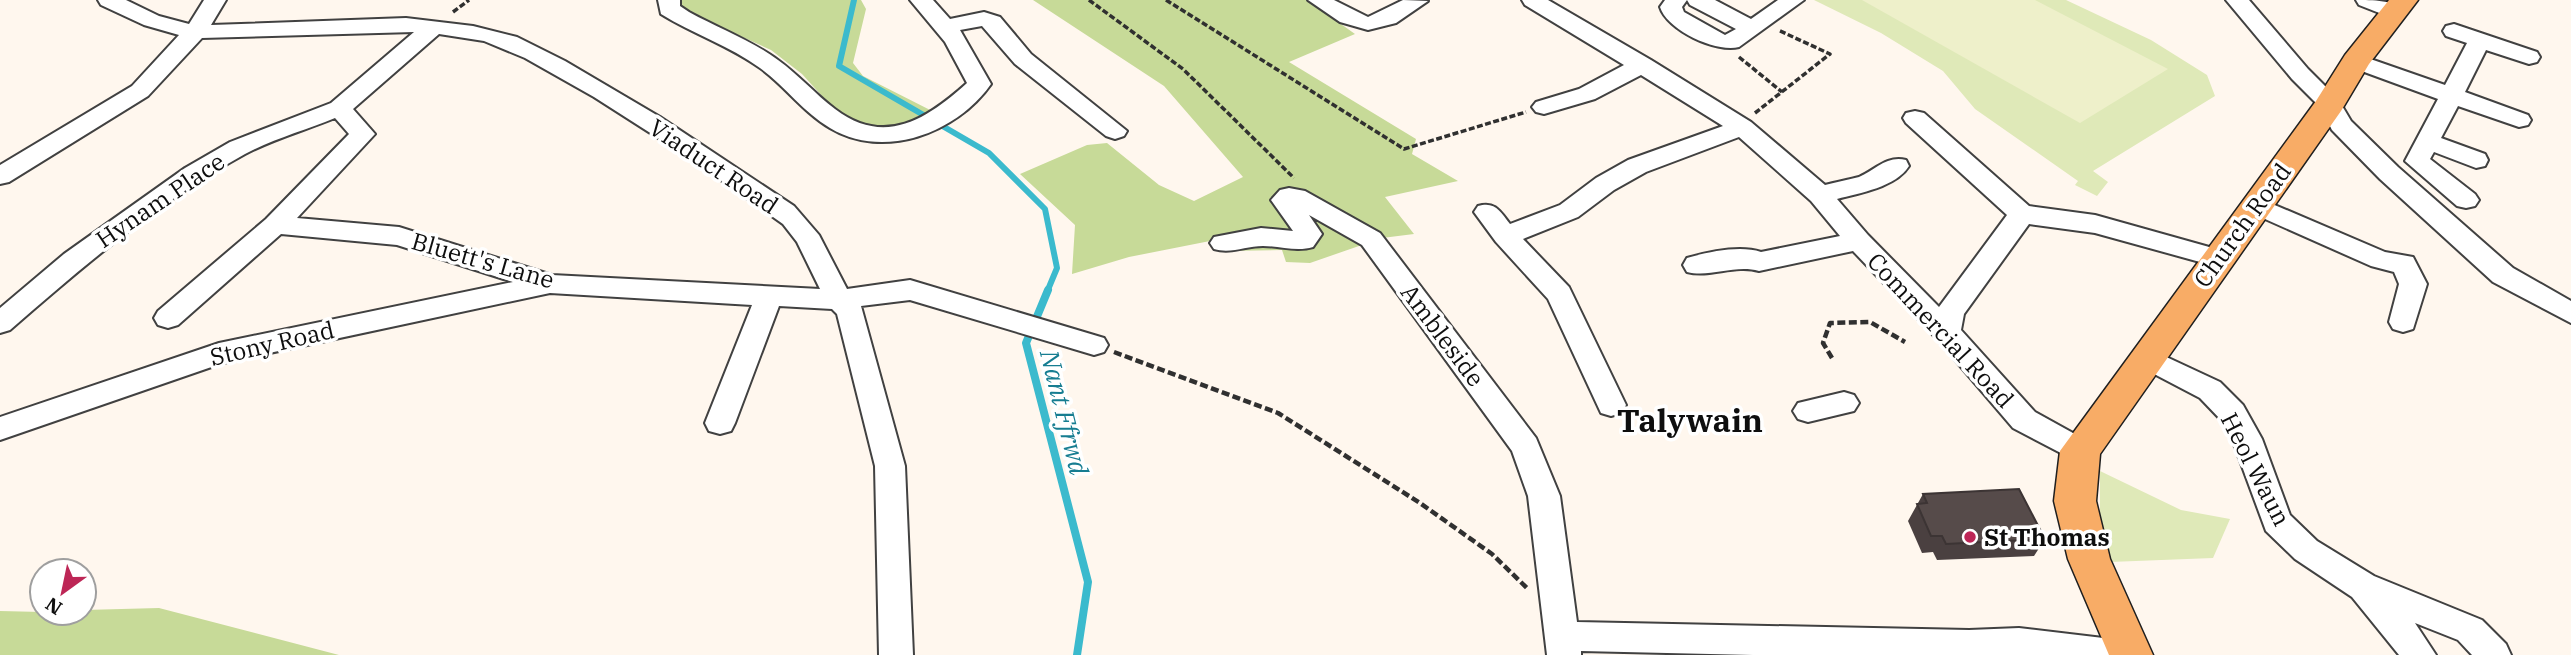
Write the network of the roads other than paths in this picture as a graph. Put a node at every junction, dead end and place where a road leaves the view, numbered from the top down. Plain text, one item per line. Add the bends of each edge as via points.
1 (108, 0) edge
2 (215, 0) edge
3 (669, 0) edge
4 (921, 0) edge
5 (1320, 0) edge
6 (1417, 0) edge
7 (1427, 0) edge
8 (1533, 0) edge
9 (1676, 0) edge
10 (1698, 0) edge
11 (1793, 0) edge
12 (2214, 0) edge
13 (2239, 2) edge
14 (2389, 4) edge
15 (1757, 25) junction
16 (947, 26) junction
17 (434, 27) junction
18 (196, 31) junction
19 (2454, 31) dead end
20 (2480, 40) junction
21 (2529, 57) dead end
22 (2356, 61) junction
23 (1643, 65) junction
24 (2450, 95) junction
25 (2330, 104) junction
26 (1544, 107) road end
27 (339, 108) junction
28 (1915, 118) dead end
29 (2519, 120) dead end
30 (1742, 127) junction
31 (1115, 131) dead end
32 (2422, 151) junction
33 (2476, 160) dead end
34 (1897, 166) dead end
35 (0, 176) edge
36 (1819, 195) junction
37 (2466, 200) dead end
38 (2256, 205) junction
39 (1487, 212) dead end
40 (2022, 214) junction
41 (275, 225) junction
42 (1505, 236) junction
43 (1859, 241) junction
44 (1223, 243) dead end
45 (2218, 258) junction
46 (1696, 265) dead end
47 (551, 284) junction
48 (769, 297) junction
49 (837, 300) junction
50 (2571, 313) edge
51 (168, 318) dead end
52 (2403, 322) dead end
53 (0, 323) edge
54 (1947, 332) junction
55 (1094, 345) road end
56 (2147, 358) junction
57 (1844, 403) dead end
58 (1611, 405) dead end
59 (1808, 411) dead end
60 (720, 423) dead end
61 (0, 429) edge
62 (2080, 451) junction
63 (2362, 586) junction
64 (1562, 645) edge
65 (896, 655) edge
66 (2120, 655) edge
67 (2131, 655) edge
68 (2419, 655) edge
69 (2494, 655) edge

1 - 18 street, Viaduct Road via 142,17
2 - 18 street
3 - 16 street via 669,9 680,16 768,63 839,124 880,138 912,131 953,110 979,84
4 - 16 street
5 - 6 street via 1363,25 1390,18
6 - 7 street
8 - 23 street, Commercial Road
9 - 15 street via 1671,6 1674,16 1721,42 1731,42
10 - 15 street
11 - 15 street
12 - 13 street
13 - 25 street
14 - 22 main road, Church Road
16 - 31 street via 984,19 992,22 1023,59
17 - 18 street, Viaduct Road via 382,24
17 - 27 street
17 - 49 street, Viaduct Road via 507,41 548,60 700,153 792,218 813,244
18 - 35 street via 140,91
19 - 20 street
20 - 21 street
20 - 24 street
22 - 24 street
22 - 25 main road, Church Road
23 - 26 street via 1587,94
23 - 30 street, Commercial Road
24 - 29 street
24 - 32 street
25 - 38 main road, Church Road
25 - 50 street via 2341,125 2389,173 2503,275
27 - 41 street via 363,134
27 - 53 street, Hynam Place via 239,147 194,174 73,260
28 - 40 street
30 - 36 street, Commercial Road
30 - 42 street via 1637,166 1569,211
32 - 33 street
32 - 37 street
34 - 36 street via 1869,182
36 - 43 street, Commercial Road
38 - 45 main road, Church Road
38 - 52 street via 2380,260 2404,264 2413,284
39 - 42 street
40 - 45 street via 2095,224
40 - 54 street via 1950,312
41 - 47 street, Bluett's Lane via 399,236
41 - 51 street
42 - 58 street via 1559,295
43 - 46 street via 1759,262 1749,258
43 - 54 street, Commercial Road
44 - 64 street, Ambleside via 1261,237 1304,241 1309,234 1284,200 1289,196 1371,239 1525,446 1545,496
45 - 56 main road, Church Road
47 - 48 street, Bluett's Lane
47 - 61 street, Stony Road via 219,353
48 - 49 street, Bluett's Lane
48 - 60 street
49 - 55 street, Bluett's Lane via 910,290
49 - 65 street, Viaduct Road via 850,311 890,466
54 - 62 street, Commercial Road via 2024,420
56 - 62 main road, Church Road
56 - 63 street, Heol Waun via 2210,390 2232,413 2247,439 2277,522 2306,550
57 - 59 street
62 - 67 main road via 2074,501 2088,559
63 - 68 street, Heol Waun
63 - 69 street, Heol Waun via 2469,630
64 - 66 street via 2019,643

